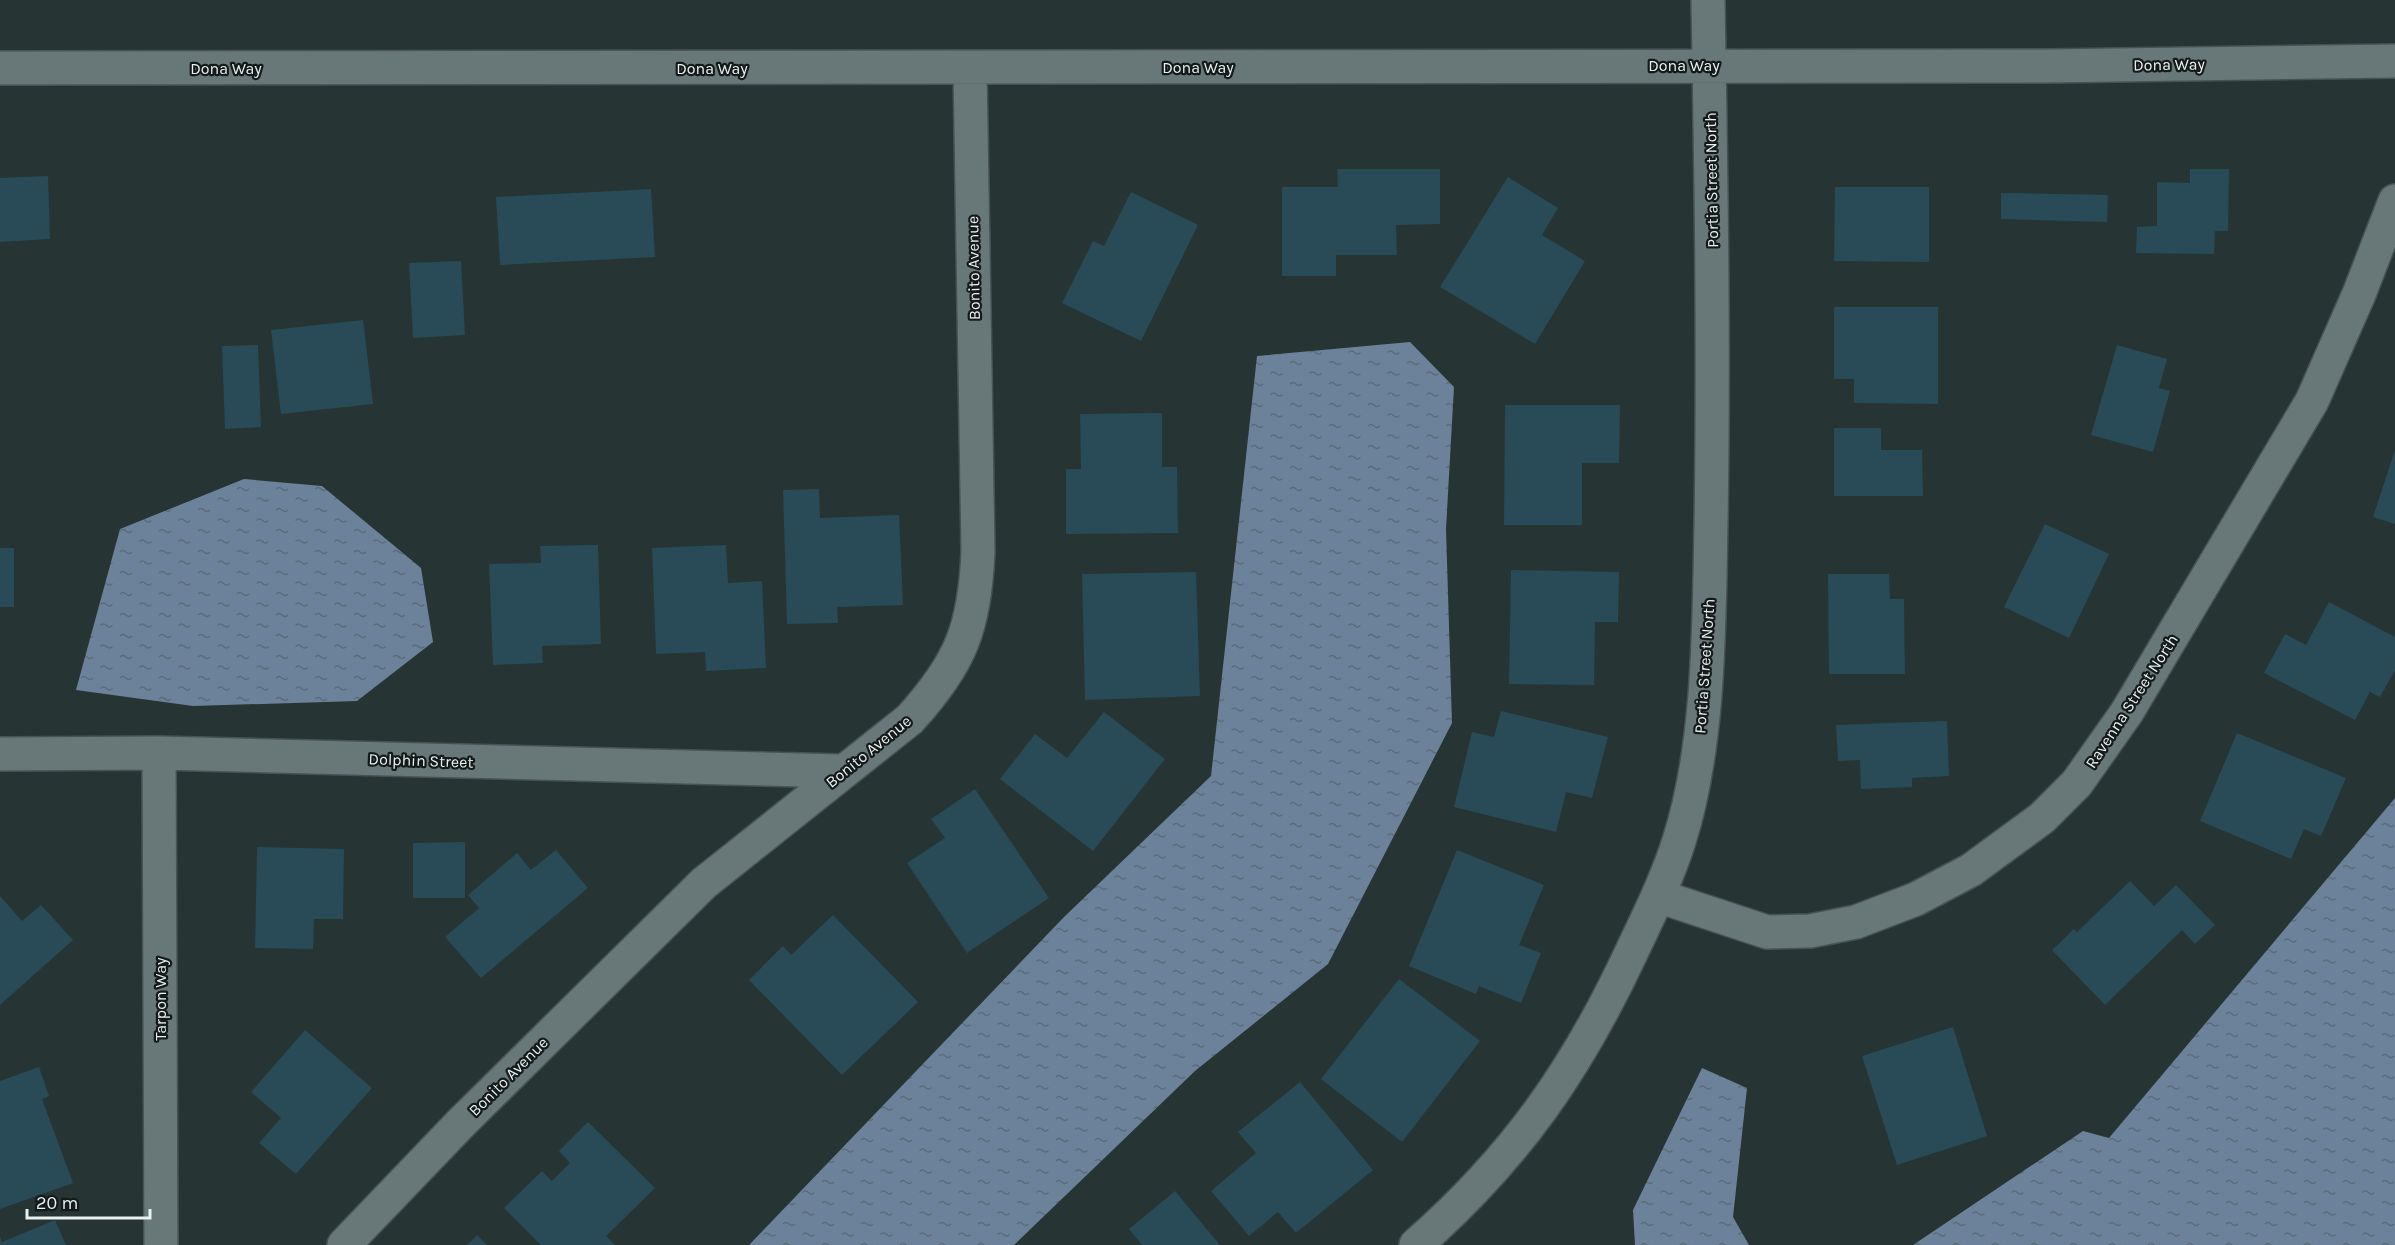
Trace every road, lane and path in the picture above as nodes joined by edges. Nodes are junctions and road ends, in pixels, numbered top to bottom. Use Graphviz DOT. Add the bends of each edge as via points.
graph roads {
  1 [pos="1708,0"];
  2 [pos="2395,61"];
  3 [pos="1709,65"];
  4 [pos="0,68"];
  5 [pos="970,69"];
  6 [pos="2395,201"];
  7 [pos="159,753"];
  8 [pos="0,754"];
  9 [pos="842,771"];
  10 [pos="1658,896"];
  11 [pos="161,1245"];
  12 [pos="344,1245"];
  13 [pos="1416,1245"];
  1 -- 3 [label="street, Portia Street North"];
  2 -- 3 [label="street, Dona Way"];
  3 -- 5 [label="street, Dona Way"];
  3 -- 10 [label="street, Portia Street North" via="1713,389 1706,647 1699,745 1691,788 1680,839"];
  4 -- 5 [label="street, Dona Way"];
  5 -- 9 [label="street, Bonito Avenue" via="976,590 969,627 956,658 933,693 910,719"];
  6 -- 10 [label="street, Ravenna Street North" via="2312,400 2127,712 2077,783 2042,818 1971,870 1916,899 1856,922 1810,931 1767,932"];
  7 -- 8 [label="street, Dolphin Street"];
  7 -- 9 [label="street, Dolphin Street"];
  7 -- 11 [label="street, Tarpon Way"];
  9 -- 12 [label="street, Bonito Avenue" via="704,883 461,1123"];
  10 -- 13 [label="street, Portia Street North" via="1577,1057 1535,1121 1489,1175"];
}
